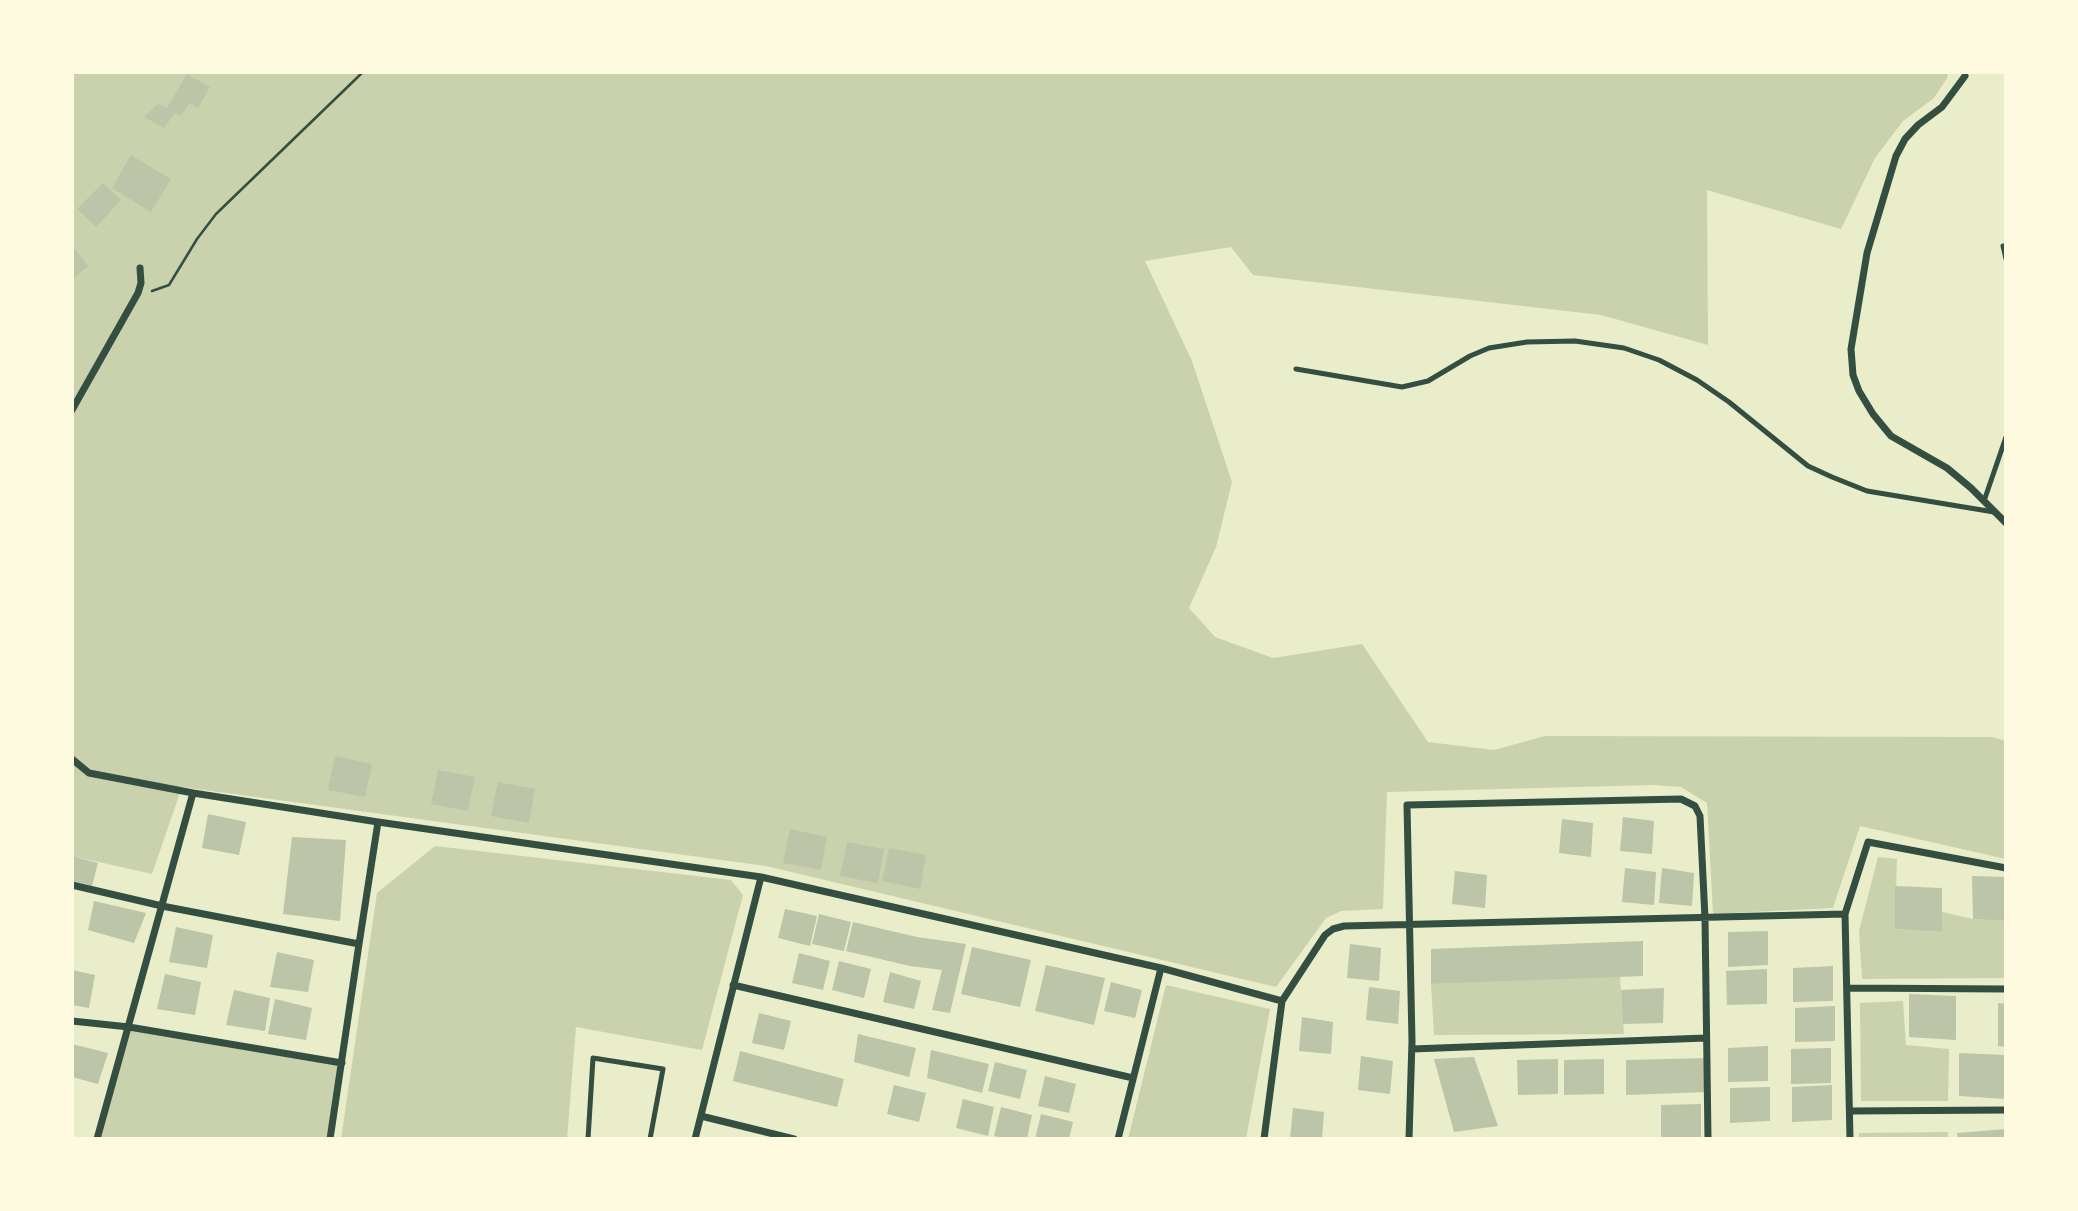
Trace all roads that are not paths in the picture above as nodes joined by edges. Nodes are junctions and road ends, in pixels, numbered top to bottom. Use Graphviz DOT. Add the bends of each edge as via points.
graph roads {
  1 [pos="1965,76"];
  2 [pos="2003,246"];
  3 [pos="2006,259"];
  4 [pos="140,268"];
  5 [pos="1296,369"];
  6 [pos="72,410"];
  7 [pos="2006,437"];
  8 [pos="1984,501"];
  9 [pos="1996,513"];
  10 [pos="2006,523"];
  11 [pos="72,759"];
  12 [pos="193,793"];
  13 [pos="378,822"];
  14 [pos="2006,868"];
  15 [pos="761,877"];
  16 [pos="72,885"];
  17 [pos="162,906"];
  18 [pos="1845,914"];
  19 [pos="1705,918"];
  20 [pos="1409,926"];
  21 [pos="359,944"];
  22 [pos="1161,968"];
  23 [pos="733,985"];
  24 [pos="1848,988"];
  25 [pos="2006,989"];
  26 [pos="1282,1001"];
  27 [pos="72,1021"];
  28 [pos="129,1027"];
  29 [pos="1706,1038"];
  30 [pos="1412,1049"];
  31 [pos="342,1063"];
  32 [pos="1133,1078"];
  33 [pos="2006,1110"];
  34 [pos="1851,1111"];
  35 [pos="701,1116"];
  36 [pos="97,1139"];
  37 [pos="330,1139"];
  38 [pos="588,1139"];
  39 [pos="650,1139"];
  40 [pos="695,1139"];
  41 [pos="794,1139"];
  42 [pos="1118,1139"];
  43 [pos="1264,1139"];
  44 [pos="1409,1139"];
  45 [pos="1708,1139"];
  46 [pos="1850,1139"];
  1 -- 8 [label="street" via="1942,107 1905,139 1896,156 1867,253 1851,349 1859,391 1891,436 1947,468"];
  2 -- 3 [label="lane"];
  4 -- 6 [label="street" via="138,293"];
  5 -- 9 [label="lane" via="1402,387 1428,381 1489,348 1575,341 1624,348 1697,380 1808,466 1832,477 1867,491"];
  7 -- 8 [label="lane"];
  8 -- 9 [label="street"];
  9 -- 10 [label="street"];
  11 -- 12 [label="street" via="89,773"];
  12 -- 13 [label="street"];
  12 -- 17 [label="street"];
  13 -- 15 [label="street"];
  13 -- 21 [label="street"];
  14 -- 18 [label="street" via="1868,842"];
  15 -- 22 [label="street"];
  15 -- 23 [label="street"];
  16 -- 17 [label="street"];
  17 -- 21 [label="street"];
  17 -- 28 [label="street"];
  18 -- 19 [label="street"];
  18 -- 24 [label="street"];
  19 -- 20 [label="street"];
  19 -- 20 [label="street" via="1700,816 1687,801 1407,805"];
  19 -- 29 [label="street"];
  20 -- 26 [label="street" via="1333,929"];
  20 -- 30 [label="street"];
  21 -- 31 [label="street"];
  22 -- 26 [label="street"];
  22 -- 32 [label="street"];
  23 -- 32 [label="street"];
  23 -- 35 [label="street"];
  24 -- 25 [label="street"];
  24 -- 34 [label="street"];
  26 -- 43 [label="street"];
  27 -- 28 [label="street"];
  28 -- 31 [label="street"];
  28 -- 36 [label="street"];
  29 -- 30 [label="street"];
  29 -- 45 [label="street"];
  30 -- 44 [label="street"];
  31 -- 37 [label="street"];
  32 -- 42 [label="street"];
  33 -- 34 [label="street"];
  34 -- 46 [label="street"];
  35 -- 40 [label="street"];
  35 -- 41 [label="street"];
  38 -- 39 [label="lane" via="593,1058 663,1069"];
}
